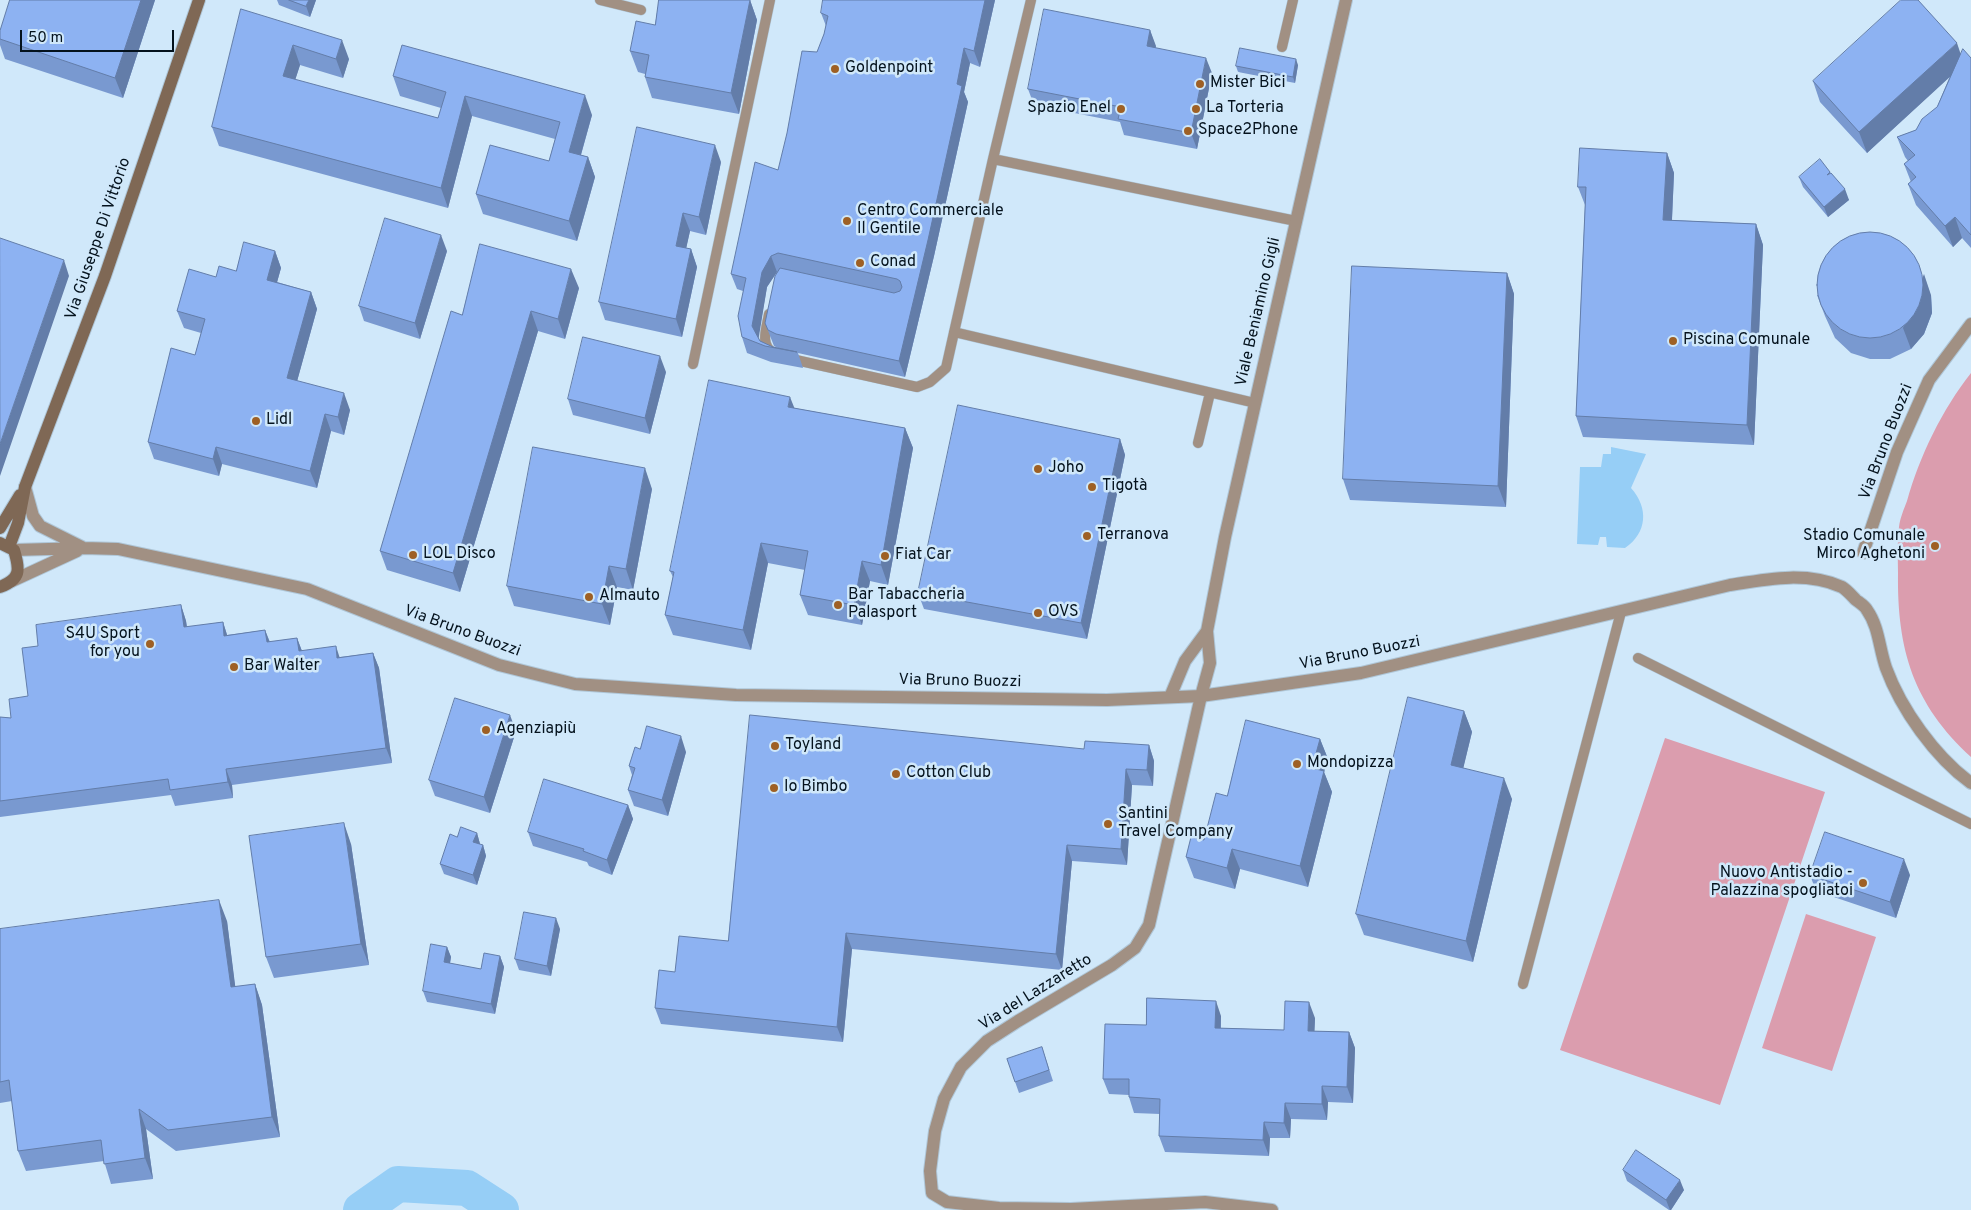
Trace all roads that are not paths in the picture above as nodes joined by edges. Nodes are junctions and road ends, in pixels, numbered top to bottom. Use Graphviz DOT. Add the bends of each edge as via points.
graph roads {
  1 [pos="199,0"];
  2 [pos="600,0"];
  3 [pos="770,0"];
  4 [pos="1031,0"];
  5 [pos="1293,0"];
  6 [pos="1346,0"];
  7 [pos="641,10"];
  8 [pos="1282,47"];
  9 [pos="993,160"];
  10 [pos="1296,221"];
  11 [pos="771,306"];
  12 [pos="1971,324"];
  13 [pos="954,332"];
  14 [pos="693,364"];
  15 [pos="1210,393"];
  16 [pos="1255,403"];
  17 [pos="1198,443"];
  18 [pos="25,487"];
  19 [pos="0,528"];
  20 [pos="8,547"];
  21 [pos="84,548"];
  22 [pos="1863,553"];
  23 [pos="7,584"];
  24 [pos="0,598"];
  25 [pos="1621,612"];
  26 [pos="1207,631"];
  27 [pos="1638,658"];
  28 [pos="1201,696"];
  29 [pos="1170,697"];
  30 [pos="1971,783"];
  31 [pos="1971,824"];
  32 [pos="1523,984"];
  33 [pos="1272,1210"];
  1 -- 18 [label="main road, Via Giuseppe Di Vittorio" via="105,276"];
  2 -- 7 [label="lane"];
  3 -- 14 [label="lane"];
  4 -- 9 [label="lane"];
  5 -- 8 [label="lane"];
  6 -- 10 [label="street, Viale Beniamino Gigli"];
  9 -- 10 [label="lane"];
  9 -- 13 [label="lane"];
  10 -- 16 [label="street, Viale Beniamino Gigli"];
  11 -- 13 [label="lane" via="764,340 769,351 917,387 934,379 946,368"];
  12 -- 22 [label="street, Via Bruno Buozzi" via="1929,380 1897,452"];
  13 -- 15 [label="lane"];
  15 -- 16 [label="lane"];
  15 -- 17 [label="lane"];
  16 -- 26 [label="street, Viale Beniamino Gigli"];
  18 -- 19 [label="main road, Via Giuseppe Di Vittorio"];
  18 -- 20 [label="main road, Via Giuseppe Di Vittorio" via="18,523"];
  18 -- 21 [label="street, Via Bruno Buozzi" via="33,516 40,526"];
  20 -- 21 [label="street, Via Bruno Buozzi"];
  20 -- 23 [label="main road, Via Giuseppe Di Vittorio" via="18,571"];
  21 -- 23 [label="street, Via Bruno Buozzi"];
  21 -- 29 [label="street, Via Bruno Buozzi" via="118,549 307,589 499,665 575,684 736,695 1107,700"];
  23 -- 24 [label="main road, Via Giuseppe Di Vittorio"];
  25 -- 28 [label="street, Via Bruno Buozzi" via="1361,673"];
  25 -- 30 [label="street, Via Bruno Buozzi" via="1769,578 1808,578 1843,588 1867,610 1880,637 1886,667 1919,730"];
  25 -- 32 [label="lane"];
  26 -- 28 [label="street, Viale Beniamino Gigli" via="1210,663"];
  26 -- 29 [label="street, Viale Beniamino Gigli" via="1185,661"];
  27 -- 31 [label="lane"];
  28 -- 29 [label="street, Via Bruno Buozzi"];
  28 -- 33 [label="street, Via del Lazzaretto" via="1149,925 1135,948 987,1041 961,1066 944,1099 935,1131 930,1171 932,1193 946,1202 999,1208 1071,1209 1205,1202"];
}
